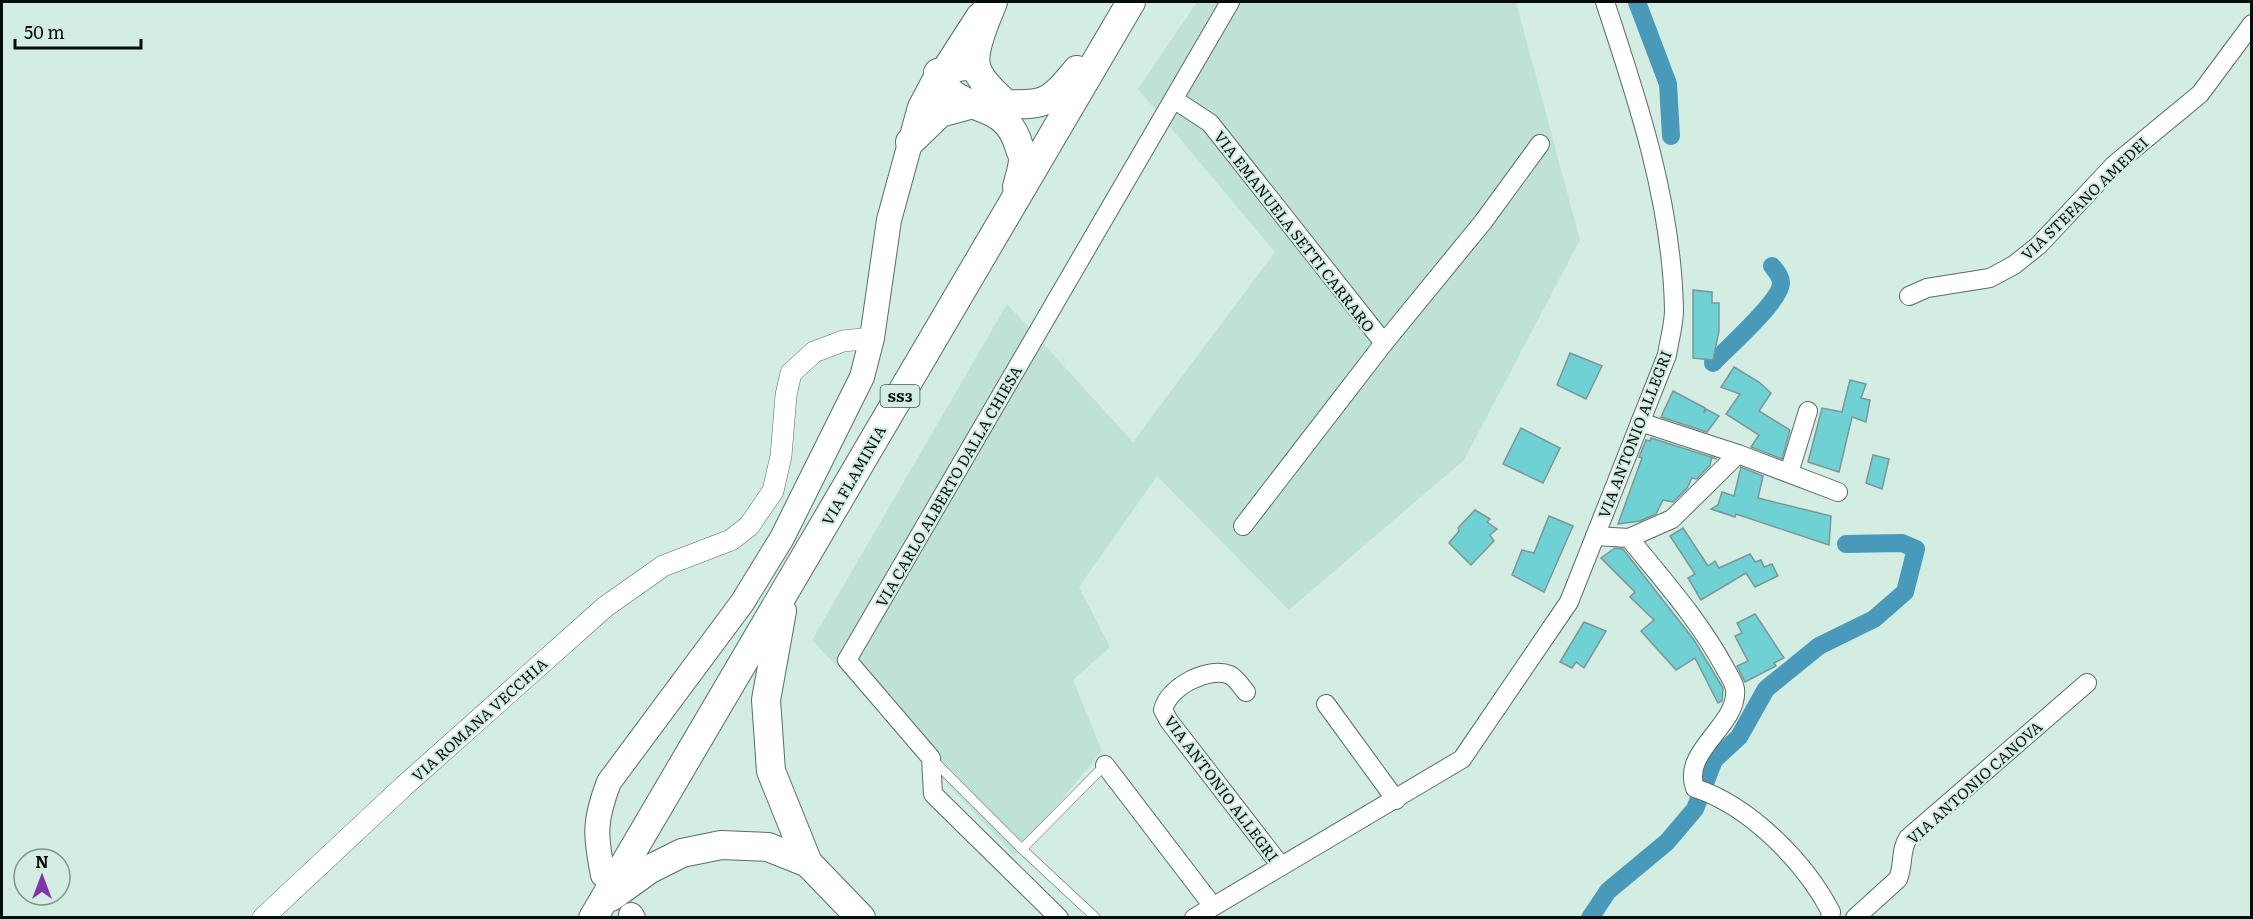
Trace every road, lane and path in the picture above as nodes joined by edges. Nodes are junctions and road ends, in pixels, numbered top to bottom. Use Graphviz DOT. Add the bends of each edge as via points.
graph roads {
  1 [pos="992,2"];
  2 [pos="1131,2"];
  3 [pos="1230,2"];
  4 [pos="1605,2"];
  5 [pos="2252,24"];
  6 [pos="1106,45"];
  7 [pos="976,67"];
  8 [pos="938,73"];
  9 [pos="1175,100"];
  10 [pos="973,104"];
  11 [pos="910,142"];
  12 [pos="1540,144"];
  13 [pos="1014,200"];
  14 [pos="1909,296"];
  15 [pos="872,338"];
  16 [pos="1384,343"];
  17 [pos="1808,411"];
  18 [pos="1640,422"];
  19 [pos="1738,454"];
  20 [pos="1789,473"];
  21 [pos="1838,492"];
  22 [pos="1243,526"];
  23 [pos="1595,536"];
  24 [pos="1629,538"];
  25 [pos="785,592"];
  26 [pos="2087,683"];
  27 [pos="1246,692"];
  28 [pos="1326,704"];
  29 [pos="931,758"];
  30 [pos="1106,765"];
  31 [pos="1396,800"];
  32 [pos="1022,849"];
  33 [pos="808,863"];
  34 [pos="1281,866"];
  35 [pos="603,875"];
  36 [pos="1212,905"];
  37 [pos="597,910"];
  38 [pos="1834,916"];
  39 [pos="264,918"];
  40 [pos="861,918"];
  41 [pos="1059,918"];
  42 [pos="1096,918"];
  43 [pos="1194,918"];
  44 [pos="1855,918"];
  1 -- 7 [label="highway" via="979,38"];
  1 -- 8 [label="street" via="976,14"];
  2 -- 6 [label="highway, VIA FLAMINIA / SS3"];
  3 -- 9 [label="street, VIA CARLO ALBERTO DALLA CHIESA"];
  4 -- 18 [label="street, VIA ANTONIO ALLEGRI" via="1654,160 1669,248 1674,312 1667,355"];
  5 -- 14 [label="street, VIA STEFANO AMEDEI" via="2200,94 2114,165 2039,245 2014,265 1990,278 1927,288"];
  6 -- 7 [label="highway" via="1055,96 1033,105 1005,104"];
  6 -- 13 [label="highway, VIA FLAMINIA / SS3"];
  7 -- 8 [label="highway" via="962,66"];
  8 -- 10 [label="highway" via="942,86 955,98"];
  8 -- 11 [label="main road" via="920,107"];
  9 -- 16 [label="street, VIA EMANUELA SETTI CARRARO" via="1210,123"];
  9 -- 29 [label="street, VIA CARLO ALBERTO DALLA CHIESA" via="846,660"];
  10 -- 11 [label="highway" via="940,113"];
  10 -- 13 [label="highway" via="1006,119 1016,136 1023,159"];
  11 -- 15 [label="main road" via="889,220"];
  12 -- 16 [label="street, VIA EMANUELA SETTI CARRARO" via="1483,222"];
  13 -- 25 [label="highway, VIA FLAMINIA / SS3"];
  15 -- 35 [label="main road" via="862,376 782,538 724,629 609,782 597,812 596,841"];
  15 -- 39 [label="street, VIA ROMANA VECCHIA" via="814,352 791,374 773,490 749,526 731,540 663,566 605,607 404,786"];
  16 -- 22 [label="street, VIA EMANUELA SETTI CARRARO"];
  17 -- 20 [label="street"];
  18 -- 19 [label="street"];
  18 -- 23 [label="street, VIA ANTONIO ALLEGRI"];
  19 -- 20 [label="street"];
  19 -- 24 [label="street" via="1672,519"];
  20 -- 21 [label="street"];
  23 -- 24 [label="street"];
  23 -- 31 [label="street, VIA ANTONIO ALLEGRI" via="1569,602 1462,759"];
  24 -- 38 [label="street" via="1708,636 1735,687 1734,702 1695,765 1695,788 1714,794 1751,816 1778,842"];
  25 -- 33 [label="highway" via="766,700 771,771"];
  25 -- 37 [label="highway, VIA FLAMINIA / SS3"];
  26 -- 44 [label="street, VIA ANTONIO CANOVA" via="1908,838 1898,879"];
  27 -- 34 [label="street, VIA ANTONIO ALLEGRI" via="1233,676 1218,672 1200,675 1170,695 1163,710"];
  28 -- 31 [label="street"];
  29 -- 32 [label="lane, VIA CARLO ALBERTO DALLA CHIESA"];
  29 -- 41 [label="street" via="933,794"];
  30 -- 32 [label="lane"];
  30 -- 36 [label="street"];
  31 -- 34 [label="street, VIA ANTONIO ALLEGRI"];
  32 -- 42 [label="lane, VIA CARLO ALBERTO DALLA CHIESA"];
  33 -- 37 [label="highway" via="768,847 721,845 682,853 650,869"];
  33 -- 40 [label="highway"];
  34 -- 36 [label="street, VIA ANTONIO ALLEGRI"];
  36 -- 43 [label="street, VIA ANTONIO ALLEGRI"];
}
